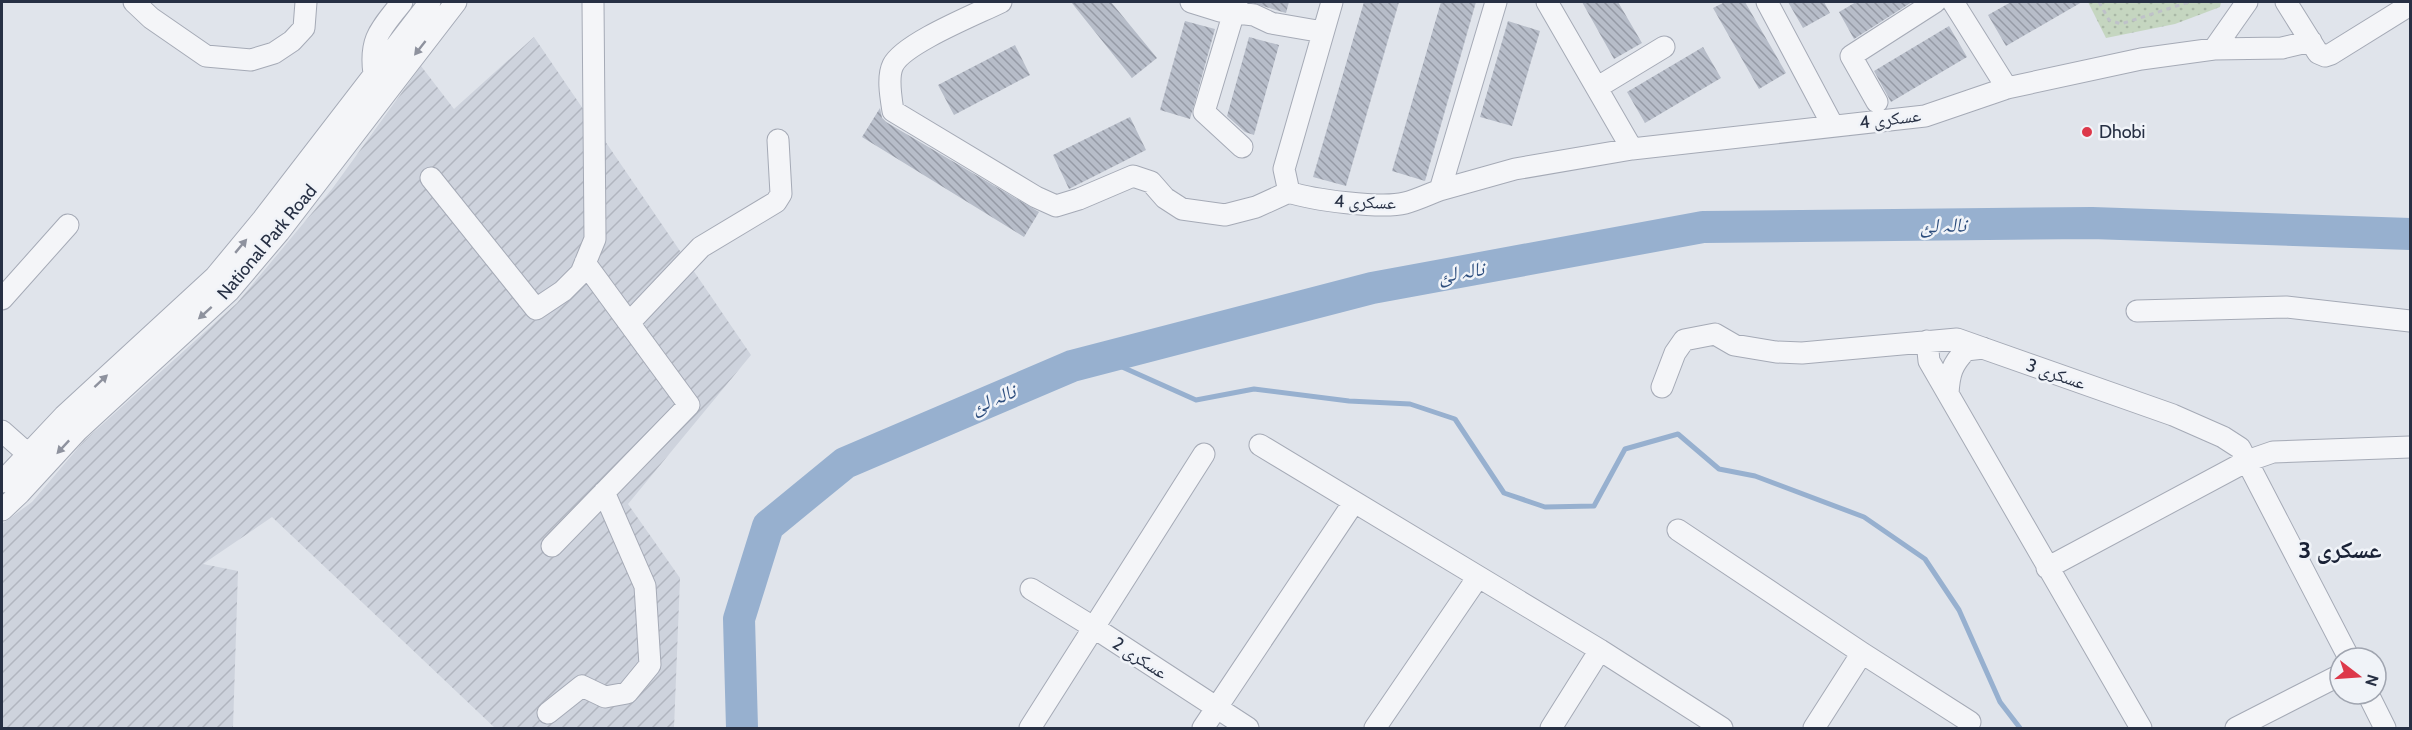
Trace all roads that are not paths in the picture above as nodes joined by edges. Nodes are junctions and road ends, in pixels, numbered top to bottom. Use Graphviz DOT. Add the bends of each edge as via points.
graph roads {
  1 [pos="134,2"];
  2 [pos="306,2"];
  3 [pos="430,2"];
  4 [pos="456,2"];
  5 [pos="593,2"];
  6 [pos="1001,2"];
  7 [pos="1191,2"];
  8 [pos="1332,2"];
  9 [pos="1496,2"];
  10 [pos="1547,2"];
  11 [pos="1767,2"];
  12 [pos="2247,2"];
  13 [pos="2286,2"];
  14 [pos="1952,3"];
  15 [pos="395,4"];
  16 [pos="2410,5"];
  17 [pos="1236,6"];
  18 [pos="1323,32"];
  19 [pos="2311,41"];
  20 [pos="1664,47"];
  21 [pos="2214,49"];
  22 [pos="374,74"];
  23 [pos="1598,87"];
  24 [pos="2007,88"];
  25 [pos="1877,102"];
  26 [pos="1833,126"];
  27 [pos="778,140"];
  28 [pos="1242,147"];
  29 [pos="1632,148"];
  30 [pos="431,178"];
  31 [pos="1440,190"];
  32 [pos="1289,192"];
  33 [pos="68,225"];
  34 [pos="585,264"];
  35 [pos="2,299"];
  36 [pos="2137,311"];
  37 [pos="2410,321"];
  38 [pos="629,323"];
  39 [pos="1927,341"];
  40 [pos="1983,348"];
  41 [pos="1662,387"];
  42 [pos="1948,394"];
  43 [pos="2,431"];
  44 [pos="1260,445"];
  45 [pos="2410,447"];
  46 [pos="1204,454"];
  47 [pos="36,461"];
  48 [pos="2247,461"];
  49 [pos="2,482"];
  50 [pos="604,492"];
  51 [pos="1354,502"];
  52 [pos="2,510"];
  53 [pos="1678,530"];
  54 [pos="552,546"];
  55 [pos="2047,568"];
  56 [pos="1478,577"];
  57 [pos="1031,589"];
  58 [pos="1093,627"];
  59 [pos="2343,646"];
  60 [pos="1600,650"];
  61 [pos="1862,653"];
  62 [pos="2328,681"];
  63 [pos="2374,706"];
  64 [pos="1216,708"];
  65 [pos="548,713"];
  66 [pos="1970,722"];
  67 [pos="1030,729"];
  68 [pos="1203,729"];
  69 [pos="1248,729"];
  70 [pos="1376,729"];
  71 [pos="1551,729"];
  72 [pos="1722,729"];
  73 [pos="1814,729"];
  74 [pos="2141,729"];
  75 [pos="2236,729"];
  76 [pos="2385,729"];
  1 -- 2 [label="street" via="206,56 251,60 274,53 292,41 304,28"];
  3 -- 22 [label="street, National Park Road"];
  4 -- 47 [label="street, National Park Road, one-way" via="229,291 78,430"];
  5 -- 34 [label="street" via="595,239"];
  6 -- 32 [label="street" via="908,48 893,65 893,111 1056,206 1133,176 1151,182 1182,209 1225,215"];
  7 -- 17 [label="street" via="1220,11"];
  8 -- 18 [label="street"];
  9 -- 31 [label="street"];
  10 -- 23 [label="street"];
  11 -- 26 [label="street"];
  12 -- 21 [label="street"];
  13 -- 19 [label="street"];
  14 -- 24 [label="street"];
  14 -- 25 [label="street" via="1851,56"];
  15 -- 22 [label="street" via="373,44"];
  16 -- 19 [label="street" via="2331,54 2318,54"];
  17 -- 18 [label="street" via="1271,23"];
  17 -- 28 [label="street" via="1204,112"];
  18 -- 32 [label="street" via="1284,169"];
  19 -- 21 [label="street, عسکری 4" via="2282,48"];
  20 -- 23 [label="street"];
  21 -- 24 [label="street, عسکری 4" via="2140,59"];
  47 -- 22 [label="street, National Park Road, one-way" via="64,416 215,277"];
  23 -- 29 [label="street"];
  24 -- 26 [label="street, عسکری 4" via="1925,116"];
  26 -- 29 [label="street, عسکری 4"];
  27 -- 38 [label="street" via="781,194 776,202 701,247"];
  29 -- 31 [label="street, عسکری 4" via="1515,169"];
  30 -- 34 [label="street" via="536,309 563,291 582,273"];
  31 -- 32 [label="street, عسکری 4" via="1403,204 1306,198"];
  33 -- 35 [label="street"];
  34 -- 38 [label="street"];
  36 -- 37 [label="street" via="2286,307"];
  38 -- 50 [label="street" via="689,405"];
  39 -- 40 [label="street, عسکری 3" via="1958,339"];
  39 -- 41 [label="street, عسکری 3" via="1802,353 1734,345 1715,334 1684,340"];
  39 -- 42 [label="street" via="1929,361"];
  40 -- 42 [label="street" via="1966,350 1954,363"];
  40 -- 48 [label="street, عسکری 3" via="2183,419 2240,448"];
  42 -- 55 [label="street"];
  43 -- 47 [label="street"];
  44 -- 51 [label="street"];
  45 -- 48 [label="street" via="2273,452"];
  46 -- 58 [label="street"];
  47 -- 49 [label="street, National Park Road"];
  47 -- 52 [label="street, National Park Road"];
  48 -- 55 [label="street"];
  48 -- 59 [label="street, عسکری 3"];
  50 -- 54 [label="street"];
  50 -- 65 [label="street" via="645,586 650,665 627,693 605,697 582,686"];
  51 -- 56 [label="street"];
  51 -- 64 [label="street"];
  53 -- 61 [label="street"];
  55 -- 74 [label="street"];
  56 -- 60 [label="street"];
  56 -- 70 [label="street"];
  57 -- 58 [label="street, عسکری 2"];
  58 -- 64 [label="street, عسکری 2"];
  58 -- 67 [label="street"];
  60 -- 71 [label="street"];
  60 -- 72 [label="street"];
  61 -- 66 [label="street"];
  61 -- 73 [label="street"];
  62 -- 75 [label="street"];
  63 -- 76 [label="street"];
  64 -- 68 [label="street"];
  64 -- 69 [label="street, عسکری 2"];
}
